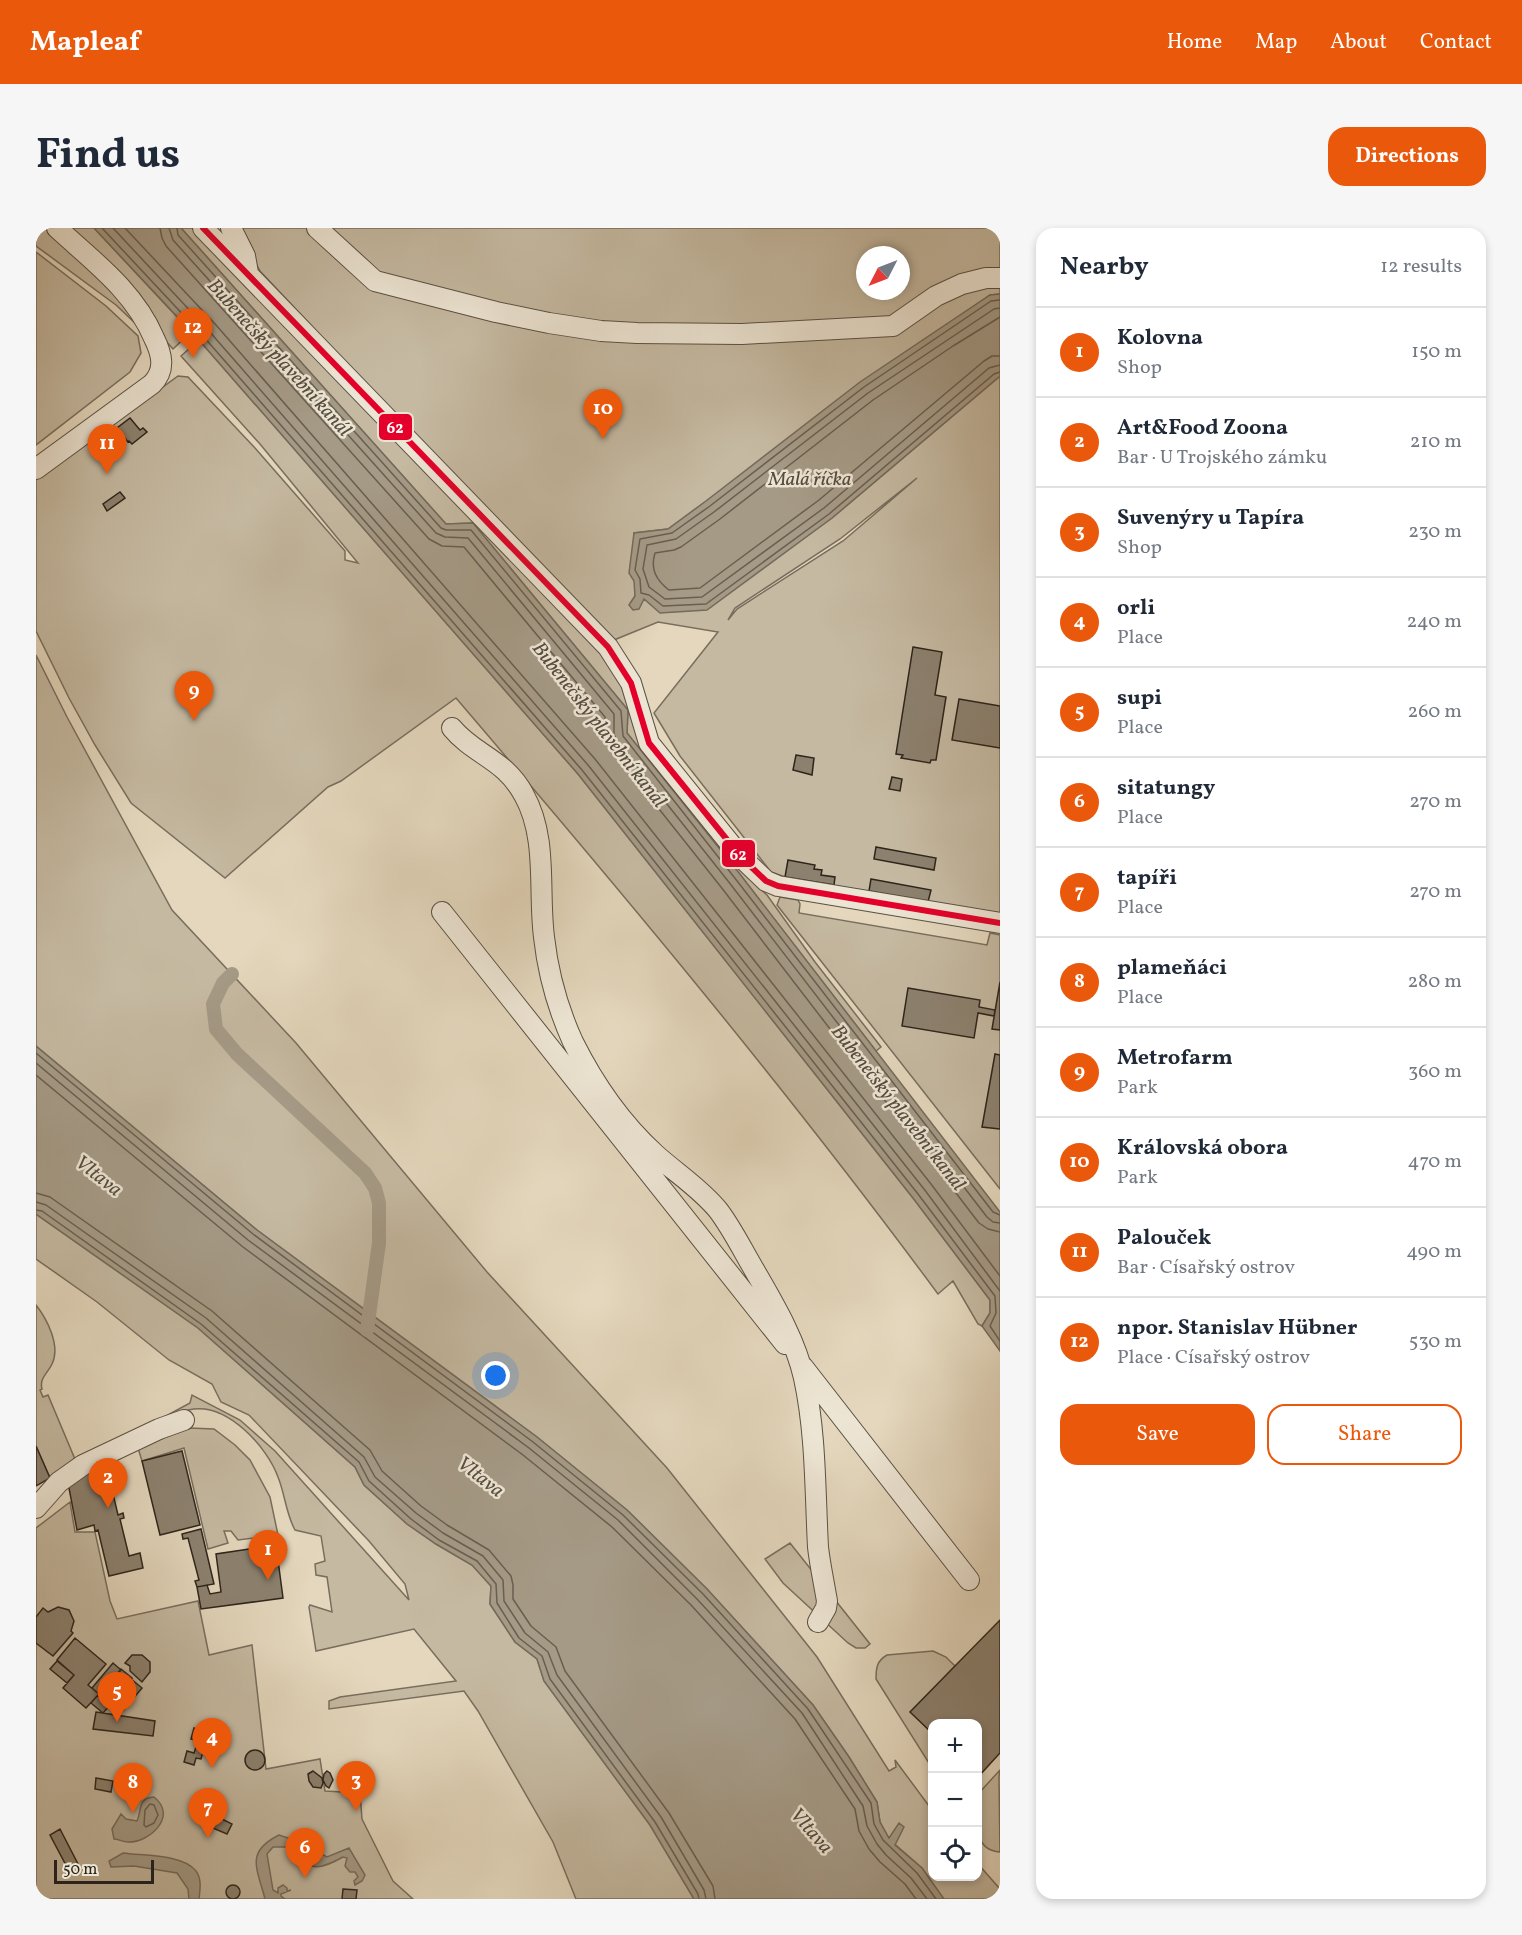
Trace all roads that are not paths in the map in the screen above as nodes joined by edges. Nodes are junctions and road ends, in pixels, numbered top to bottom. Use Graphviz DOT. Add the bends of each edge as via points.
graph roads {
  1 [pos="57,228"];
  2 [pos="203,228"];
  3 [pos="231,228"];
  4 [pos="317,228"];
  5 [pos="248,276"];
  6 [pos="1000,278"];
  7 [pos="36,469"];
  8 [pos="452,728"];
  9 [pos="442,912"];
  10 [pos="1000,923"];
  11 [pos="797,1360"];
  12 [pos="184,1420"];
  13 [pos="36,1508"];
  14 [pos="969,1580"];
  15 [pos="818,1622"];
  1 -- 7 [label="street" via="137,305 159,349 162,366 152,384"];
  2 -- 5 [label="street"];
  3 -- 5 [label="street" via="245,256"];
  4 -- 6 [label="street" via="375,281 496,312 601,331 742,334 893,326 936,296 962,284"];
  5 -- 10 [label="street" via="608,647 634,690 649,743 741,857 766,881"];
  8 -- 11 [label="street" via="503,768 529,806 538,837 548,965 563,1016 583,1060 612,1107 631,1129 719,1212 778,1310"];
  9 -- 11 [label="street"];
  11 -- 14 [label="street"];
  11 -- 15 [label="street" via="811,1429 819,1549 827,1601"];
  12 -- 13 [label="street" via="83,1465 58,1482"];
}
